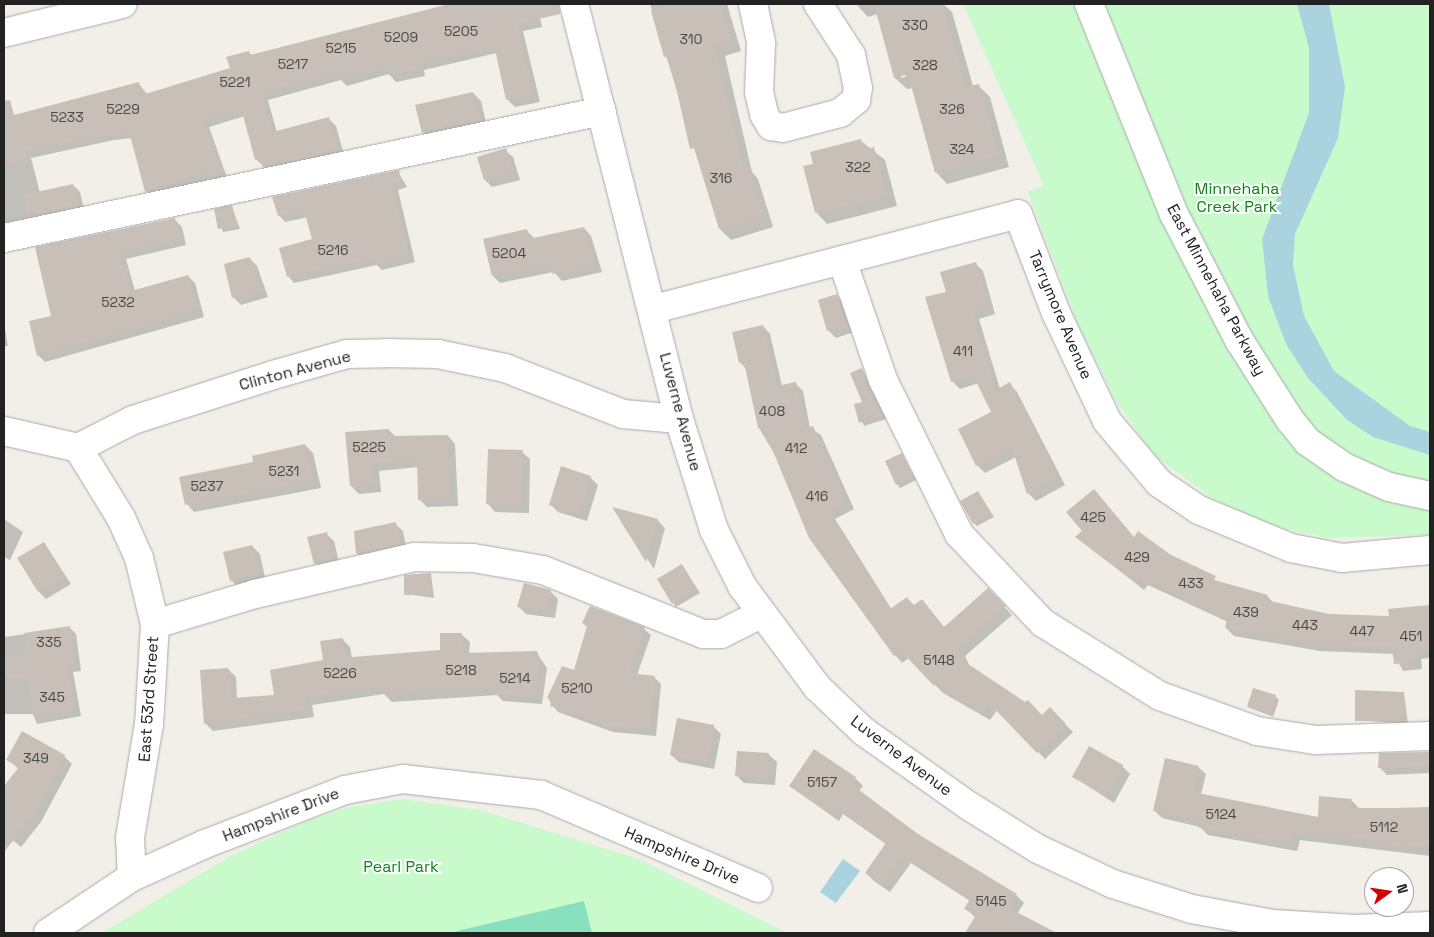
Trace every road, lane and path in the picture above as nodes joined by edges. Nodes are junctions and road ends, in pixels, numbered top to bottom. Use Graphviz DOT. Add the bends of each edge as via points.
graph roads {
  1 [pos="122,4"];
  2 [pos="574,4"];
  3 [pos="753,4"];
  4 [pos="818,4"];
  5 [pos="1089,4"];
  6 [pos="4,33"];
  7 [pos="602,111"];
  8 [pos="4,238"];
  9 [pos="842,260"];
  10 [pos="654,308"];
  11 [pos="679,419"];
  12 [pos="4,431"];
  13 [pos="78,448"];
  14 [pos="1430,496"];
  15 [pos="1430,550"];
  16 [pos="761,614"];
  17 [pos="155,624"];
  18 [pos="1430,736"];
  19 [pos="132,877"];
  20 [pos="758,888"];
  21 [pos="1430,926"];
  22 [pos="48,933"];
  1 -- 6 [label="street"];
  2 -- 7 [label="street, Luverne Avenue"];
  3 -- 4 [label="street" via="761,43 759,92 764,114 771,126 783,128 840,113 856,100 851,55"];
  5 -- 14 [label="street, East Minnehaha Parkway" via="1174,214 1239,340 1290,420 1308,442 1344,467 1389,487"];
  7 -- 8 [label="street"];
  7 -- 10 [label="street, Luverne Avenue"];
  9 -- 10 [label="street, Tarrymore Avenue"];
  9 -- 15 [label="street, Tarrymore Avenue" via="1018,214 1056,314 1107,421 1159,483 1199,510 1291,548 1342,558"];
  9 -- 18 [label="street" via="883,380 959,534 1043,623 1160,696 1257,731 1316,740"];
  10 -- 11 [label="street, Luverne Avenue"];
  11 -- 13 [label="street, Clinton Avenue" via="623,414 505,368 438,354 347,354 133,420"];
  11 -- 16 [label="street, Luverne Avenue" via="714,530"];
  12 -- 13 [label="street"];
  13 -- 17 [label="street, East 53rd Street" via="121,518 139,558"];
  16 -- 17 [label="street" via="721,634 703,634 543,570 473,558 414,557 255,594"];
  16 -- 21 [label="street, Luverne Avenue" via="817,687 863,731 1038,849 1113,884 1192,909 1273,924 1355,929"];
  17 -- 19 [label="street, East 53rd Street" via="150,724 130,838"];
  19 -- 20 [label="street, Hampshire Drive" via="289,809 345,790 403,780 462,782 542,795"];
  19 -- 22 [label="street, Hampshire Drive"];
}
